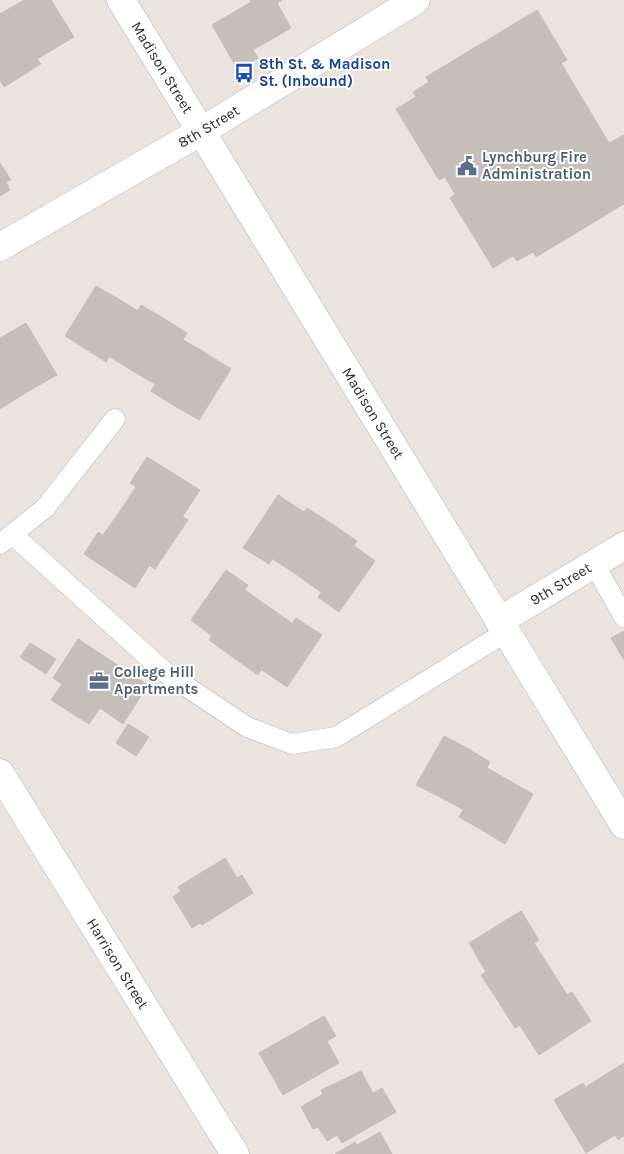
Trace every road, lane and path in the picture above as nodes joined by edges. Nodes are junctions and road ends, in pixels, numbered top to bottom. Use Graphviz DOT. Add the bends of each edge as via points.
graph roads {
  1 [pos="121,0"];
  2 [pos="416,0"];
  3 [pos="200,132"];
  4 [pos="0,247"];
  5 [pos="115,419"];
  6 [pos="6,540"];
  7 [pos="624,546"];
  8 [pos="594,564"];
  9 [pos="624,617"];
  10 [pos="502,626"];
  11 [pos="0,773"];
  12 [pos="624,825"];
  13 [pos="235,1154"];
  1 -- 3 [label="street, Madison Street"];
  2 -- 3 [label="street, 8th Street"];
  3 -- 4 [label="street, 8th Street"];
  3 -- 10 [label="street, Madison Street"];
  5 -- 6 [label="lane" via="45,508"];
  6 -- 10 [label="lane" via="166,673 247,728 292,744 336,736"];
  7 -- 8 [label="street, 9th Street"];
  8 -- 9 [label="lane"];
  8 -- 10 [label="street, 9th Street"];
  10 -- 12 [label="street, Madison Street"];
  11 -- 13 [label="street, Harrison Street"];
}
